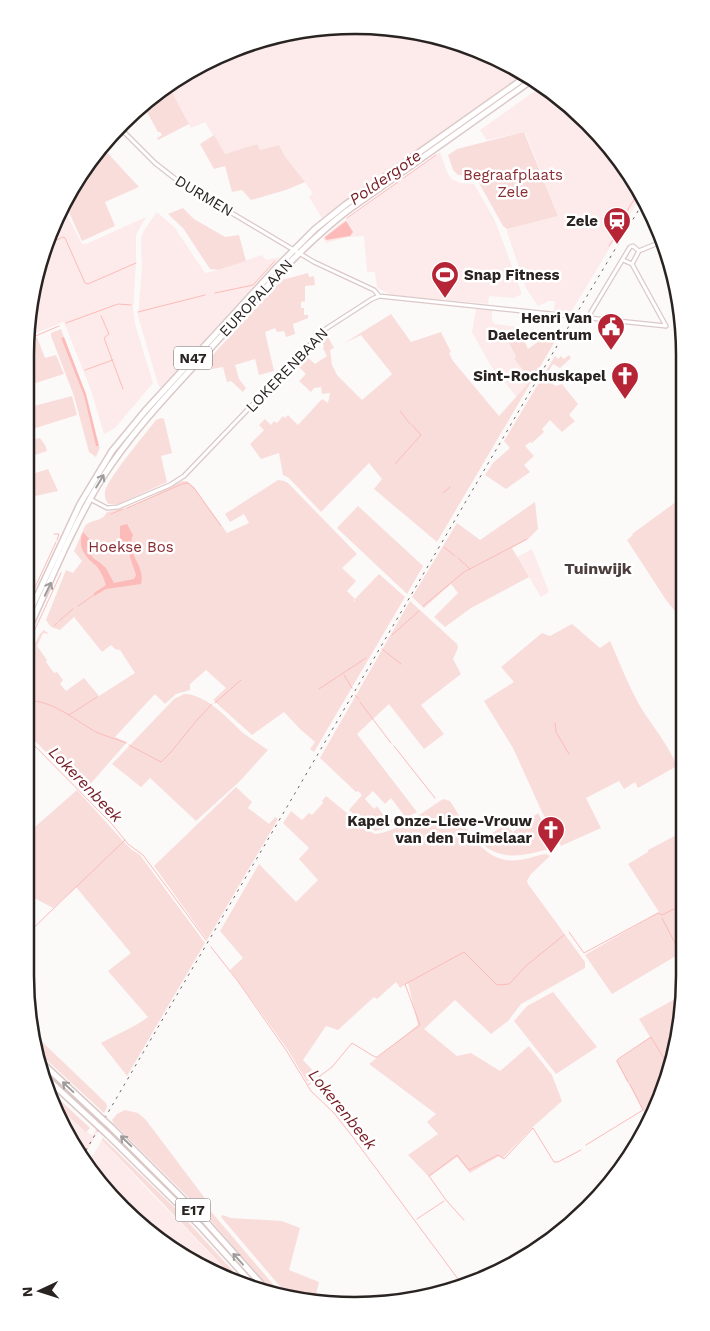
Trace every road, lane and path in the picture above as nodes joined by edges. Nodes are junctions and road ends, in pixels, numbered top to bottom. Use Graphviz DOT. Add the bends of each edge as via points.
graph roads {
  1 [pos="521,80"];
  2 [pos="527,84"];
  3 [pos="124,132"];
  4 [pos="656,244"];
  5 [pos="296,251"];
  6 [pos="639,251"];
  7 [pos="624,260"];
  8 [pos="632,264"];
  9 [pos="379,296"];
  10 [pos="590,317"];
  11 [pos="87,497"];
  12 [pos="34,604"];
  13 [pos="34,617"];
  14 [pos="48,1068"];
  15 [pos="53,1084"];
  16 [pos="247,1278"];
  17 [pos="260,1282"];
  1 -- 5 [label="highway, EUROPALAAN / N47" via="345,205 315,228"];
  2 -- 5 [label="highway, EUROPALAAN / N47"];
  3 -- 5 [label="street, DURMEN" via="168,175"];
  4 -- 6 [label="street"];
  5 -- 9 [label="street, DURMEN" via="374,290"];
  5 -- 11 [label="highway, EUROPALAAN / N47" via="138,428"];
  6 -- 7 [label="street" via="632,246"];
  6 -- 8 [label="street"];
  7 -- 8 [label="street"];
  7 -- 10 [label="street"];
  8 -- 10 [label="street" via="666,326"];
  9 -- 10 [label="street"];
  9 -- 11 [label="street, LOKERENBAAN" via="324,330 177,481 118,507 107,508"];
  11 -- 12 [label="highway, EUROPALAAN / N47"];
  13 -- 11 [label="highway, EUROPALAAN / N47, one-way"];
  17 -- 14 [label="highway, E17, one-way, bridge" via="206,1222"];
  15 -- 16 [label="highway, E17, bridge" via="200,1226"];
}
